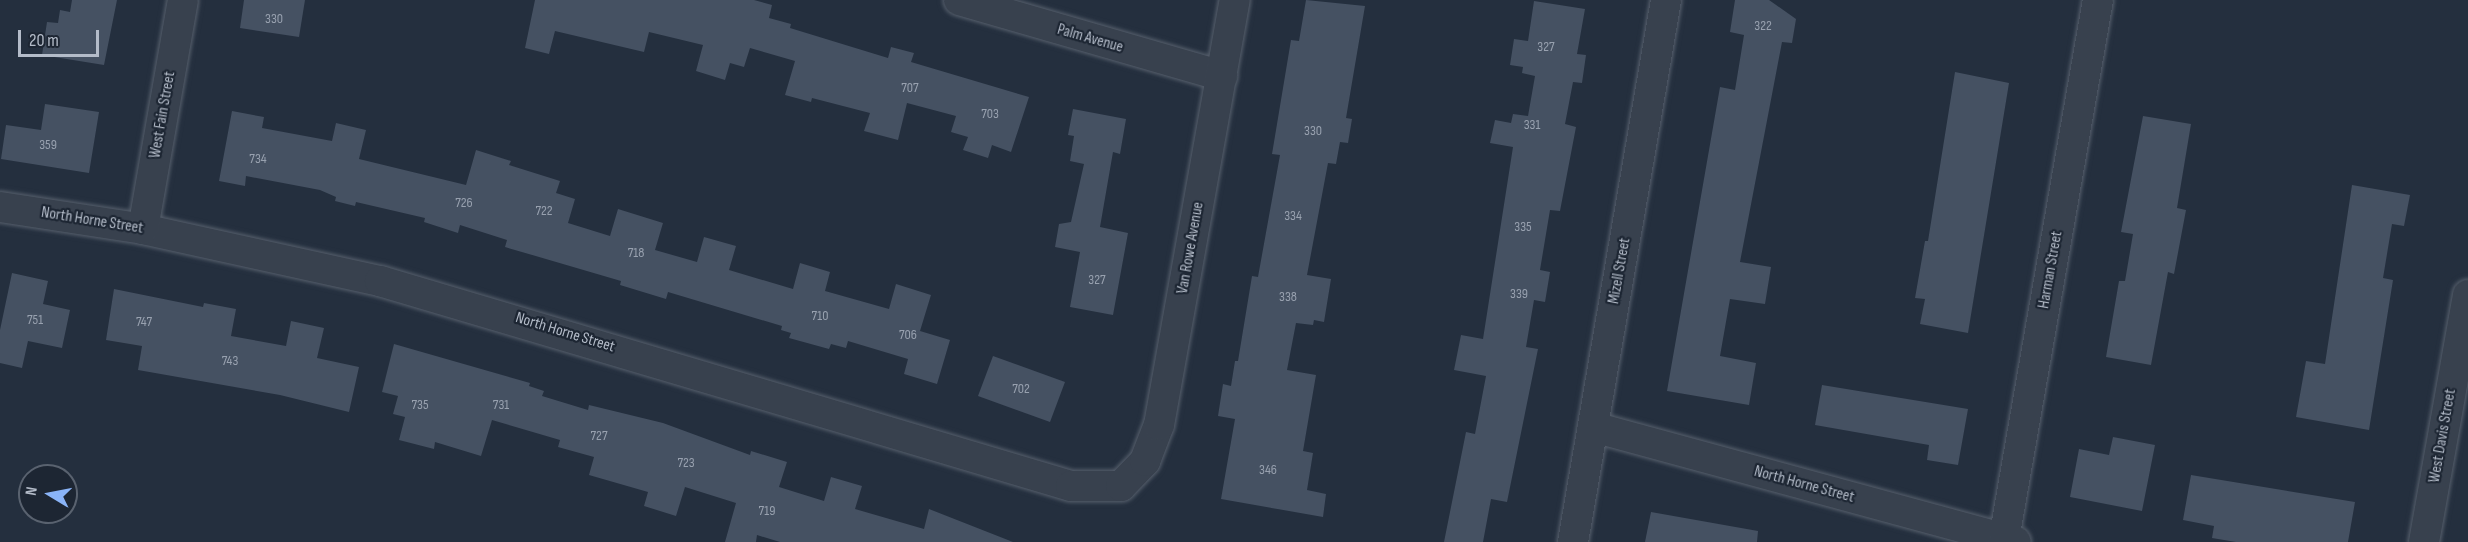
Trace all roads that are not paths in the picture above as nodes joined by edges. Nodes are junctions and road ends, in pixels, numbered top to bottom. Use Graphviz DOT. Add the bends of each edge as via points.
graph roads {
  1 [pos="183,0"];
  2 [pos="959,0"];
  3 [pos="1234,0"];
  4 [pos="1666,0"];
  5 [pos="2098,0"];
  6 [pos="1222,76"];
  7 [pos="0,207"];
  8 [pos="143,229"];
  9 [pos="2468,296"];
  10 [pos="1593,427"];
  11 [pos="1121,486"];
  12 [pos="2010,540"];
  13 [pos="1574,542"];
  14 [pos="2424,542"];
  1 -- 8 [label="street, West Fain Street"];
  2 -- 6 [label="street, Palm Avenue"];
  3 -- 6 [label="street, Van Rowe Avenue"];
  4 -- 10 [label="street, Mizell Street"];
  5 -- 12 [label="street, Harman Street"];
  6 -- 11 [label="street, Van Rowe Avenue" via="1159,425 1145,461"];
  7 -- 8 [label="street, North Horne Street"];
  8 -- 11 [label="street, North Horne Street" via="380,281 471,306 1071,486"];
  9 -- 14 [label="street, West Davis Street"];
  10 -- 12 [label="street, North Horne Street"];
  10 -- 13 [label="street, Mizell Street"];
}
